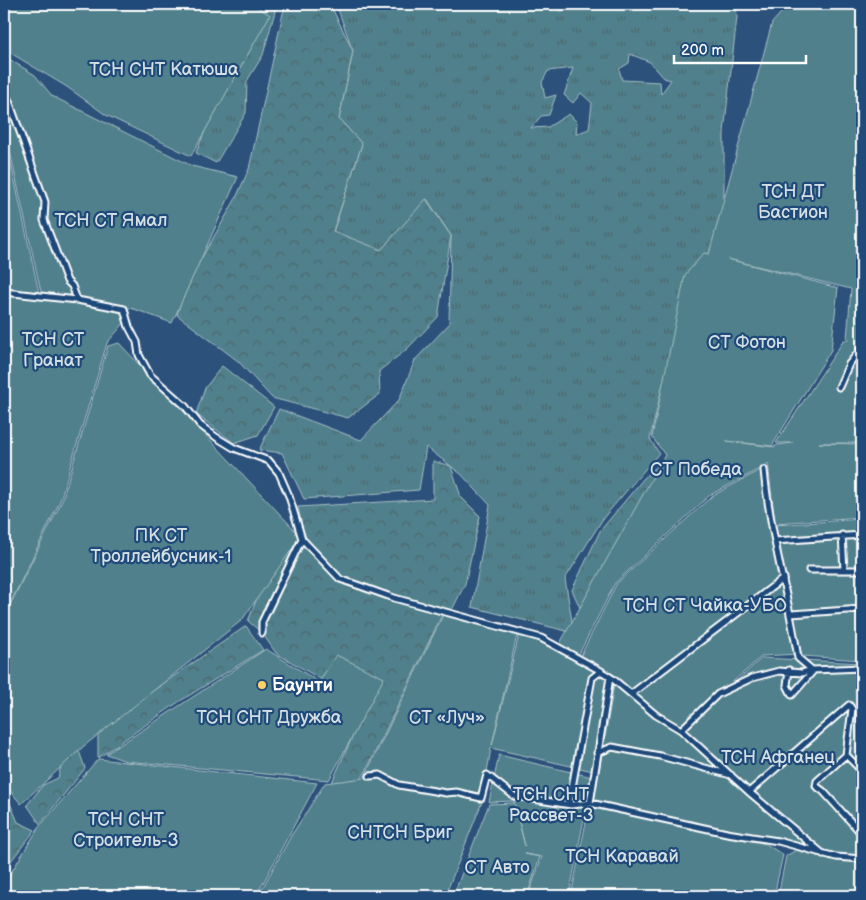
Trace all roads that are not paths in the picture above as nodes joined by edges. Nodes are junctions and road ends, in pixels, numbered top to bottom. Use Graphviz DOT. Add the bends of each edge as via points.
graph roads {
  1 [pos="4,92"];
  2 [pos="4,292"];
  3 [pos="78,300"];
  4 [pos="862,348"];
  5 [pos="839,387"];
  6 [pos="764,470"];
  7 [pos="842,535"];
  8 [pos="862,535"];
  9 [pos="302,539"];
  10 [pos="775,541"];
  11 [pos="809,570"];
  12 [pos="844,570"];
  13 [pos="862,570"];
  14 [pos="784,578"];
  15 [pos="862,609"];
  16 [pos="791,614"];
  17 [pos="262,634"];
  18 [pos="862,668"];
  19 [pos="789,670"];
  20 [pos="814,670"];
  21 [pos="601,671"];
  22 [pos="610,677"];
  23 [pos="631,694"];
  24 [pos="681,730"];
  25 [pos="598,754"];
  26 [pos="846,755"];
  27 [pos="862,771"];
  28 [pos="370,776"];
  29 [pos="734,776"];
  30 [pos="749,792"];
  31 [pos="590,803"];
  32 [pos="569,804"];
  33 [pos="862,834"];
  34 [pos="824,854"];
  35 [pos="862,859"];
  1 -- 3 [label="street" via="45,202 44,220 67,281"];
  2 -- 3 [label="street"];
  3 -- 9 [label="street" via="124,309 139,355 150,375 216,438 269,461 283,481"];
  4 -- 5 [label="street" via="849,364"];
  6 -- 10 [label="street"];
  7 -- 8 [label="street"];
  7 -- 10 [label="street"];
  7 -- 12 [label="street"];
  9 -- 17 [label="street" via="262,622"];
  9 -- 21 [label="street" via="340,579 394,598 541,638"];
  10 -- 14 [label="street"];
  11 -- 12 [label="street"];
  12 -- 13 [label="street"];
  14 -- 16 [label="street"];
  14 -- 23 [label="street"];
  15 -- 16 [label="street"];
  16 -- 20 [label="street" via="798,658"];
  18 -- 20 [label="street"];
  19 -- 20 [label="street" via="802,673"];
  19 -- 20 [label="street" via="787,685 792,695"];
  19 -- 24 [label="street" via="752,678 718,694"];
  21 -- 22 [label="street"];
  21 -- 32 [label="street" via="592,678"];
  22 -- 23 [label="street"];
  22 -- 25 [label="street"];
  23 -- 24 [label="street"];
  24 -- 29 [label="street"];
  25 -- 29 [label="street" via="612,747"];
  25 -- 31 [label="street"];
  26 -- 27 [label="street"];
  26 -- 30 [label="street" via="852,709 849,705"];
  26 -- 33 [label="street" via="817,781 816,786"];
  28 -- 32 [label="street" via="380,775 398,785 481,798 487,775 514,796"];
  29 -- 30 [label="street"];
  30 -- 34 [label="street"];
  31 -- 32 [label="street"];
  31 -- 34 [label="street" via="638,815 778,840"];
  34 -- 35 [label="street"];
}
